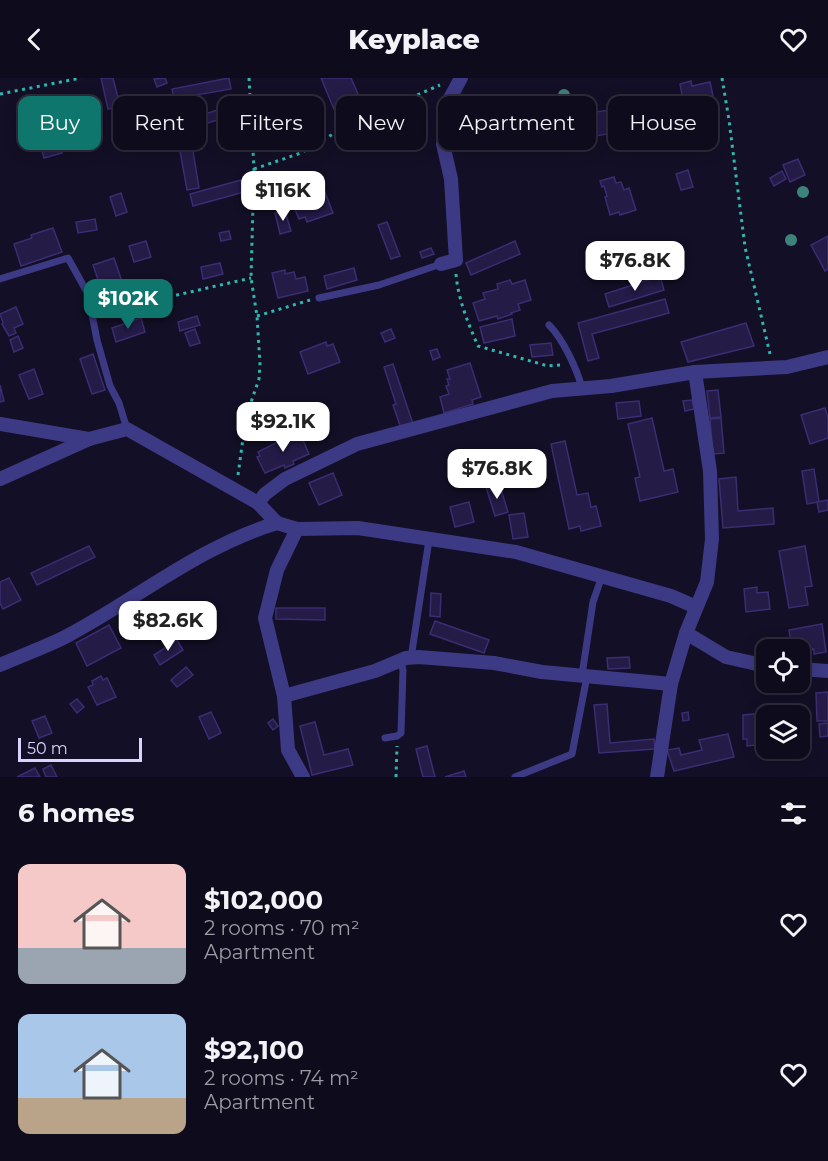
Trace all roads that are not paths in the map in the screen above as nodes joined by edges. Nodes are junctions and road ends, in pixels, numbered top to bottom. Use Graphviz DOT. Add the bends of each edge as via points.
graph roads {
  1 [pos="461,78"];
  2 [pos="441,264"];
  3 [pos="0,279"];
  4 [pos="318,298"];
  5 [pos="549,325"];
  6 [pos="828,357"];
  7 [pos="695,372"];
  8 [pos="582,388"];
  9 [pos="0,424"];
  10 [pos="127,429"];
  11 [pos="89,439"];
  12 [pos="0,479"];
  13 [pos="258,503"];
  14 [pos="277,523"];
  15 [pos="297,529"];
  16 [pos="429,540"];
  17 [pos="602,576"];
  18 [pos="696,607"];
  19 [pos="686,633"];
  20 [pos="406,659"];
  21 [pos="756,664"];
  22 [pos="0,665"];
  23 [pos="810,670"];
  24 [pos="828,671"];
  25 [pos="584,675"];
  26 [pos="671,684"];
  27 [pos="284,696"];
  28 [pos="385,738"];
  29 [pos="303,777"];
  30 [pos="515,777"];
  31 [pos="657,777"];
  1 -- 2 [label="street" via="448,102 443,144 451,179 456,260"];
  2 -- 4 [label="lane" via="379,285"];
  3 -- 10 [label="lane" via="68,258 88,294 110,386"];
  5 -- 8 [label="lane" via="579,374"];
  6 -- 7 [label="street" via="788,367"];
  7 -- 8 [label="street"];
  7 -- 18 [label="street" via="711,471 712,539 707,582"];
  8 -- 13 [label="street" via="552,391 357,444 285,479"];
  9 -- 11 [label="street"];
  10 -- 11 [label="street"];
  10 -- 13 [label="street"];
  11 -- 12 [label="street"];
  13 -- 14 [label="street"];
  14 -- 15 [label="street"];
  14 -- 22 [label="street" via="250,531 176,569 66,637"];
  15 -- 16 [label="street" via="358,528"];
  15 -- 27 [label="street" via="277,570 265,618"];
  16 -- 17 [label="street" via="516,552"];
  16 -- 20 [label="lane"];
  17 -- 18 [label="street"];
  17 -- 25 [label="lane" via="593,602"];
  18 -- 19 [label="street"];
  19 -- 21 [label="street" via="726,657"];
  19 -- 26 [label="street"];
  20 -- 25 [label="street" via="494,663"];
  20 -- 27 [label="street"];
  20 -- 28 [label="lane" via="401,733"];
  23 -- 24 [label="street"];
  25 -- 26 [label="street"];
  25 -- 30 [label="lane" via="572,754"];
  26 -- 31 [label="street"];
  27 -- 29 [label="street" via="288,750"];
}
